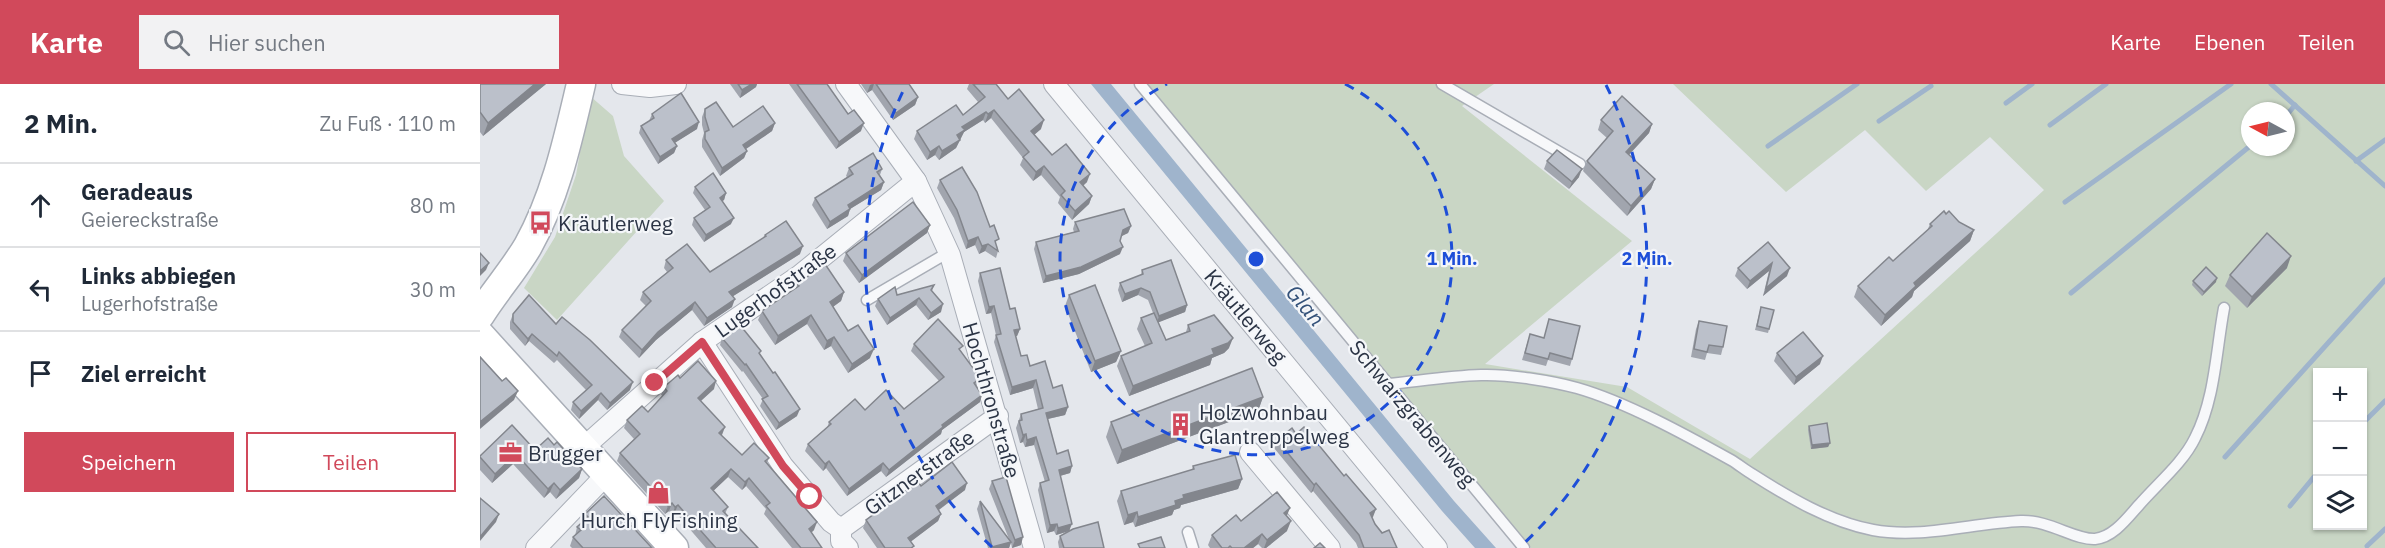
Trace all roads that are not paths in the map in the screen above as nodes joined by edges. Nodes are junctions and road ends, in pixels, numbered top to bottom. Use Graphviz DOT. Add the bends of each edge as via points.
graph roads {
  1 [pos="581,84"];
  2 [pos="622,84"];
  3 [pos="676,84"];
  4 [pos="846,84"];
  5 [pos="1054,84"];
  6 [pos="1140,84"];
  7 [pos="1442,84"];
  8 [pos="1580,164"];
  9 [pos="916,181"];
  10 [pos="949,252"];
  11 [pos="867,300"];
  12 [pos="2224,308"];
  13 [pos="480,315"];
  14 [pos="480,335"];
  15 [pos="702,342"];
  16 [pos="1389,384"];
  17 [pos="998,416"];
  18 [pos="583,448"];
  19 [pos="1250,452"];
  20 [pos="606,475"];
  21 [pos="841,529"];
  22 [pos="1188,532"];
  23 [pos="536,548"];
  24 [pos="674,548"];
  25 [pos="848,548"];
  26 [pos="1034,548"];
  27 [pos="1193,548"];
  28 [pos="1330,548"];
  29 [pos="1437,548"];
  30 [pos="1524,548"];
  1 -- 13 [label="street" via="564,155 540,223"];
  2 -- 3 [label="street"];
  4 -- 9 [label="street, Hochthronstraße"];
  5 -- 29 [label="street, Kräutlerweg"];
  6 -- 16 [label="lane, Schwarzgrabenweg"];
  7 -- 8 [label="lane"];
  9 -- 10 [label="street, Hochthronstraße"];
  9 -- 15 [label="street, Lugerhofstraße" via="800,275"];
  10 -- 11 [label="lane"];
  10 -- 17 [label="street, Hochthronstraße"];
  12 -- 16 [label="lane" via="2208,406 2195,439 2123,522 2110,534 2096,538 2023,520 1900,532 1872,530 1808,506 1650,418 1576,388 1483,375"];
  14 -- 18 [label="street"];
  15 -- 18 [label="street, Lugerhofstraße"];
  15 -- 21 [label="street" via="783,466"];
  16 -- 30 [label="lane, Schwarzgrabenweg"];
  17 -- 21 [label="street, Gitznerstraße"];
  17 -- 26 [label="street, Hochthronstraße"];
  18 -- 20 [label="street"];
  19 -- 28 [label="street"];
  20 -- 23 [label="street"];
  20 -- 24 [label="street"];
  21 -- 25 [label="street" via="841,541"];
  22 -- 27 [label="lane"];
}
